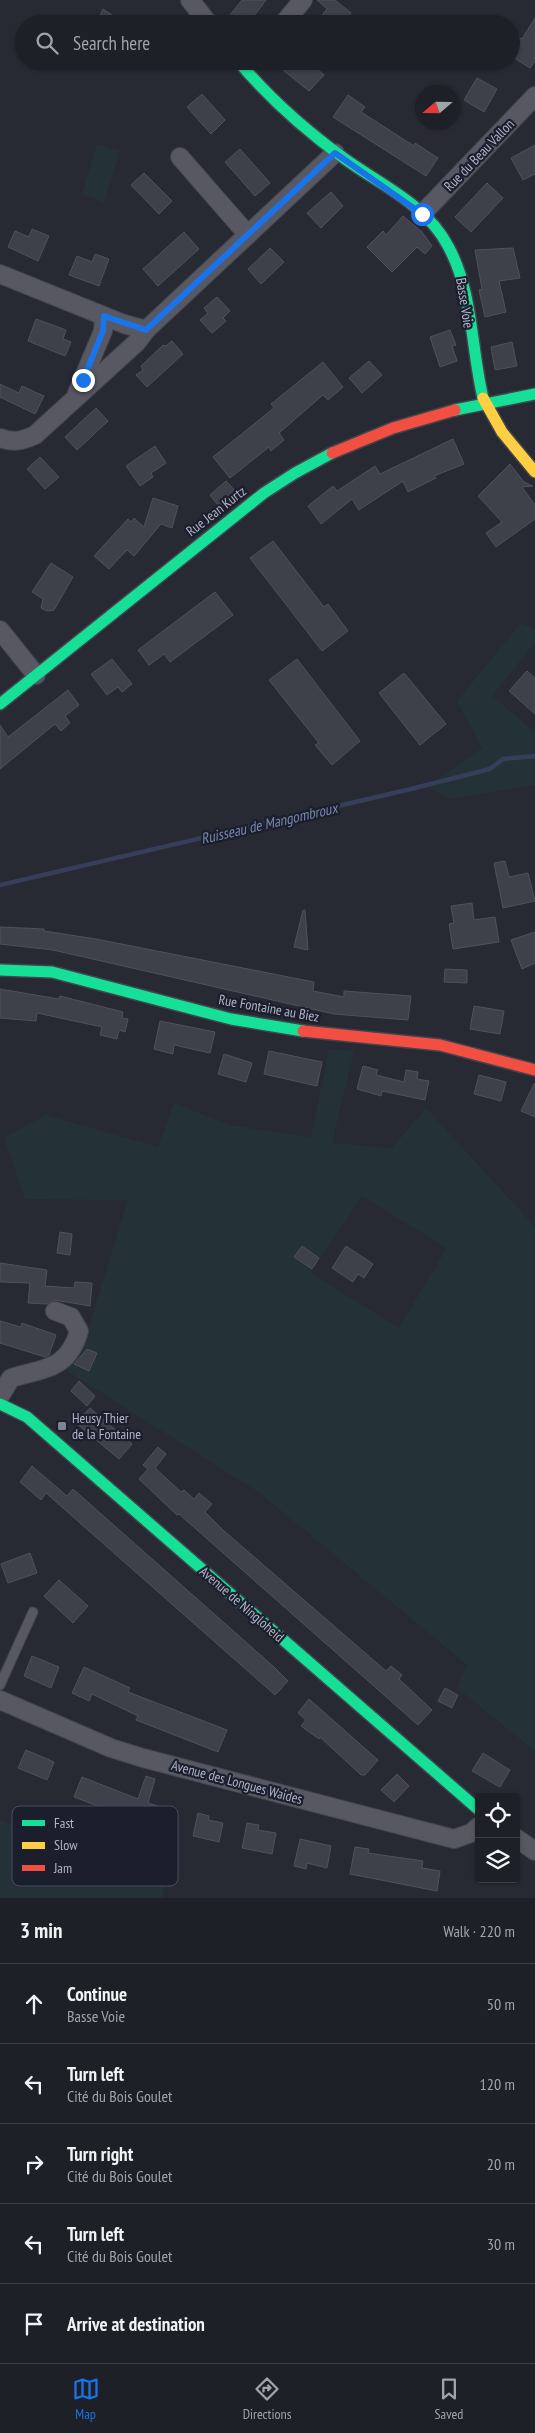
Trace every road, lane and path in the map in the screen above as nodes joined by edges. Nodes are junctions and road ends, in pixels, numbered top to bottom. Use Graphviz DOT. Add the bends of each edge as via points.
graph roads {
  1 [pos="190,0"];
  2 [pos="303,0"];
  3 [pos="202,15"];
  4 [pos="290,15"];
  5 [pos="249,70"];
  6 [pos="535,96"];
  7 [pos="335,153"];
  8 [pos="180,158"];
  9 [pos="422,214"];
  10 [pos="248,235"];
  11 [pos="0,274"];
  12 [pos="104,316"];
  13 [pos="146,330"];
  14 [pos="535,394"];
  15 [pos="75,398"];
  16 [pos="485,403"];
  17 [pos="0,438"];
  18 [pos="535,472"];
  19 [pos="0,630"];
  20 [pos="36,674"];
  21 [pos="0,704"];
  22 [pos="0,970"];
  23 [pos="535,1070"];
  24 [pos="55,1311"];
  25 [pos="0,1396"];
  26 [pos="0,1404"];
  27 [pos="33,1612"];
  28 [pos="0,1686"];
  29 [pos="0,1700"];
  30 [pos="475,1807"];
  31 [pos="475,1830"];
  32 [pos="520,1841"];
  33 [pos="535,1851"];
  1 -- 3 [label="street"];
  2 -- 4 [label="street"];
  5 -- 7 [label="street, Basse Voie" via="262,88"];
  6 -- 9 [label="street, Rue du Beau Vallon"];
  7 -- 9 [label="street, Basse Voie"];
  7 -- 10 [label="street"];
  8 -- 10 [label="street"];
  9 -- 16 [label="street, Basse Voie" via="439,230 462,278 471,342"];
  10 -- 13 [label="street"];
  11 -- 12 [label="street"];
  12 -- 13 [label="street"];
  12 -- 15 [label="street" via="103,331"];
  13 -- 15 [label="street"];
  14 -- 16 [label="street, Rue Jean Kurtz"];
  15 -- 17 [label="street" via="35,435 12,442"];
  16 -- 18 [label="street, Basse Voie" via="493,419"];
  16 -- 20 [label="street, Rue Jean Kurtz" via="382,430 342,446 306,466 264,493"];
  19 -- 20 [label="street"];
  20 -- 21 [label="street, Rue Jean Kurtz"];
  22 -- 23 [label="street, Rue Fontaine au Biez" via="52,972 231,1019 311,1032 440,1045"];
  24 -- 25 [label="street" via="71,1317 79,1331 75,1346 50,1368 11,1378"];
  26 -- 30 [label="street, Avenue de Ningloheid" via="27,1417"];
  27 -- 28 [label="lane"];
  29 -- 31 [label="street, Avenue des Longues Waides" via="111,1748 143,1758 454,1839"];
  32 -- 33 [label="street"];
}
